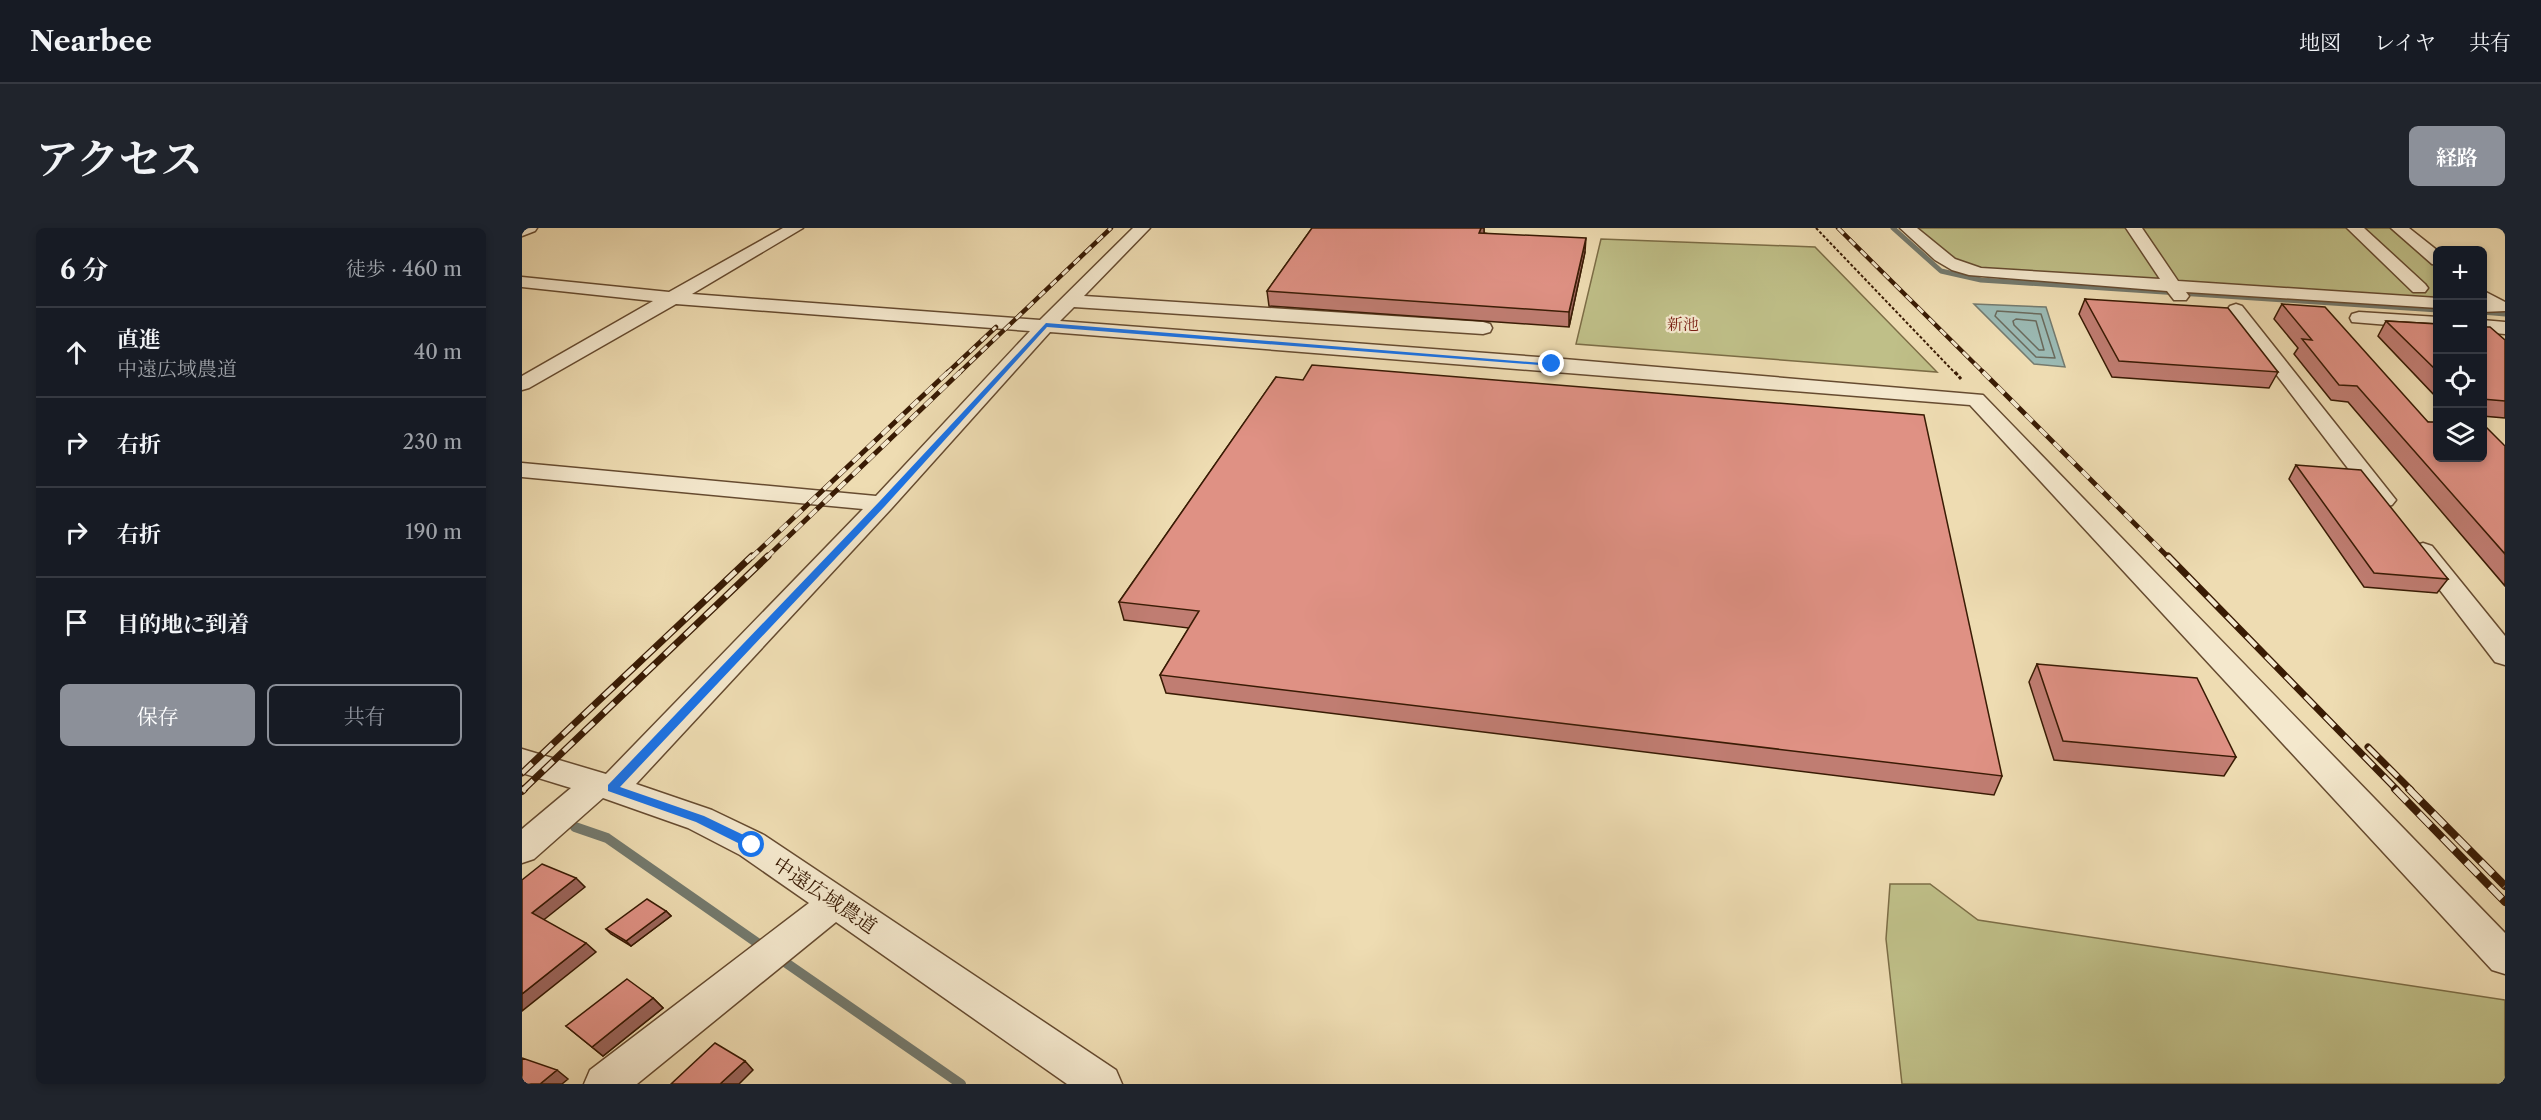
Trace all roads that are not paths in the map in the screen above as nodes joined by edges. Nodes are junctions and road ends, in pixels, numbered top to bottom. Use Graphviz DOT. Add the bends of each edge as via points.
graph roads {
  1 [pos="529,228"];
  2 [pos="795,228"];
  3 [pos="1142,228"];
  4 [pos="1908,228"];
  5 [pos="2134,228"];
  6 [pos="2355,228"];
  7 [pos="2399,228"];
  8 [pos="522,231"];
  9 [pos="2433,256"];
  10 [pos="522,282"];
  11 [pos="2173,286"];
  12 [pos="2419,288"];
  13 [pos="672,298"];
  14 [pos="1070,301"];
  15 [pos="2433,303"];
  16 [pos="2193,307"];
  17 [pos="2260,311"];
  18 [pos="2343,317"];
  19 [pos="2433,323"];
  20 [pos="1046,325"];
  21 [pos="2487,326"];
  22 [pos="1483,328"];
  23 [pos="2505,328"];
  24 [pos="522,384"];
  25 [pos="522,470"];
  26 [pos="882,504"];
  27 [pos="2395,515"];
  28 [pos="2410,533"];
  29 [pos="2505,655"];
  30 [pos="522,761"];
  31 [pos="604,786"];
  32 [pos="522,849"];
  33 [pos="836,902"];
  34 [pos="2505,958"];
  35 [pos="1084,1080"];
  36 [pos="605,1084"];
  1 -- 8 [label="street"];
  2 -- 13 [label="street"];
  3 -- 14 [label="street"];
  4 -- 11 [label="street" via="1947,263 1963,270"];
  5 -- 11 [label="street"];
  6 -- 12 [label="street"];
  7 -- 9 [label="street"];
  10 -- 13 [label="street"];
  11 -- 15 [label="street"];
  11 -- 16 [label="street"];
  13 -- 20 [label="street"];
  13 -- 24 [label="street"];
  14 -- 20 [label="street"];
  14 -- 22 [label="street"];
  17 -- 27 [label="street" via="2226,309"];
  18 -- 19 [label="street"];
  20 -- 26 [label="street"];
  20 -- 34 [label="street" via="1976,399"];
  21 -- 23 [label="street"];
  25 -- 26 [label="street"];
  26 -- 31 [label="street"];
  28 -- 29 [label="street"];
  30 -- 31 [label="street, 中遠広域農道"];
  31 -- 32 [label="street"];
  31 -- 33 [label="street, 中遠広域農道" via="700,819 752,845"];
  33 -- 35 [label="street, 中遠広域農道"];
  33 -- 36 [label="street"];
}
